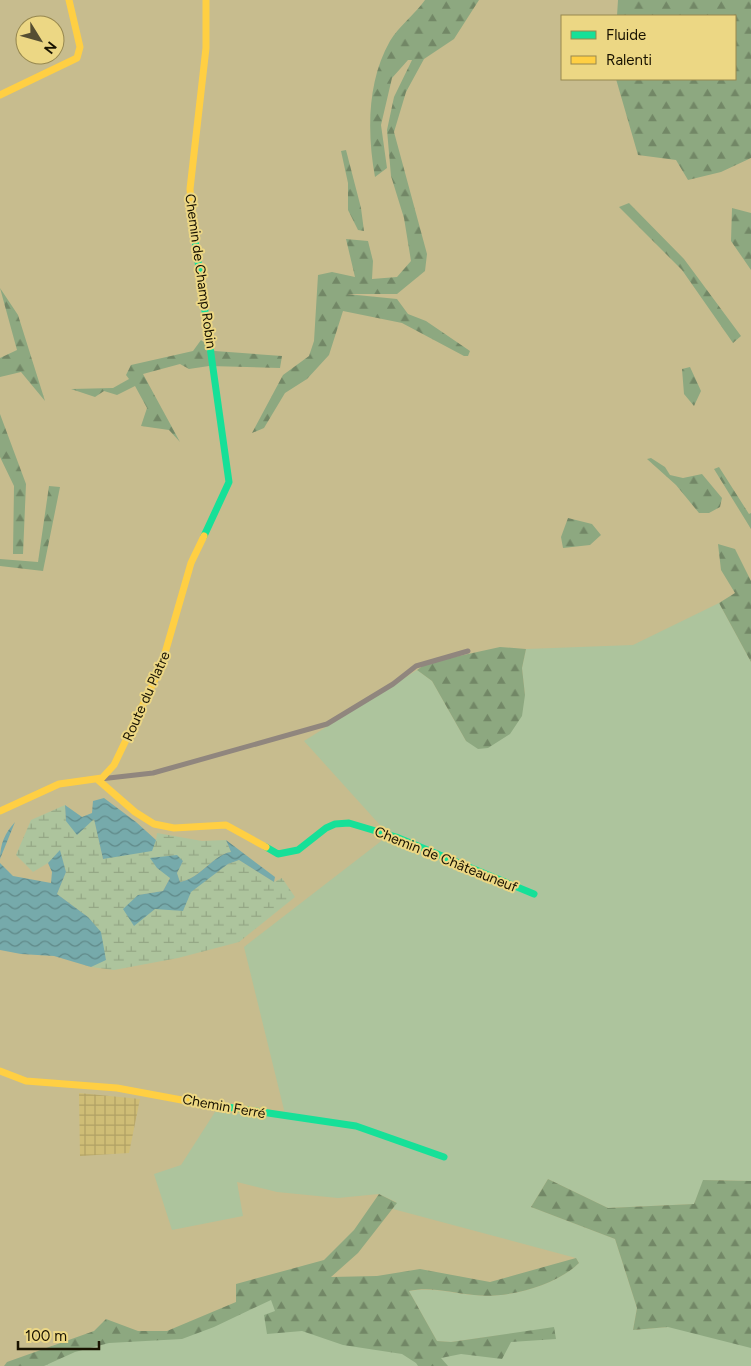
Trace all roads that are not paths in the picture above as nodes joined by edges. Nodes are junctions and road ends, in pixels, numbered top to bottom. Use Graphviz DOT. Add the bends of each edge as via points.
graph roads {
  1 [pos="69,0"];
  2 [pos="206,0"];
  3 [pos="0,95"];
  4 [pos="217,508"];
  5 [pos="468,651"];
  6 [pos="99,778"];
  7 [pos="0,811"];
  8 [pos="534,894"];
  9 [pos="0,1071"];
  10 [pos="444,1157"];
  1 -- 3 [label="street" via="80,47 77,58"];
  2 -- 4 [label="street, Chemin de Champ Robin" via="206,48 190,189 228,462 229,482"];
  4 -- 6 [label="street, Route du Platre" via="191,563 161,667 114,765"];
  5 -- 6 [label="street" via="416,666 393,684 327,724 153,773"];
  6 -- 7 [label="street" via="59,784"];
  6 -- 8 [label="street, Chemin de Châteauneuf" via="135,812 154,824 174,828 226,825 266,849 283,854 298,850 326,828 349,823 396,837"];
  9 -- 10 [label="street, Chemin Ferré" via="26,1081 117,1088 240,1110 333,1121"];
}
